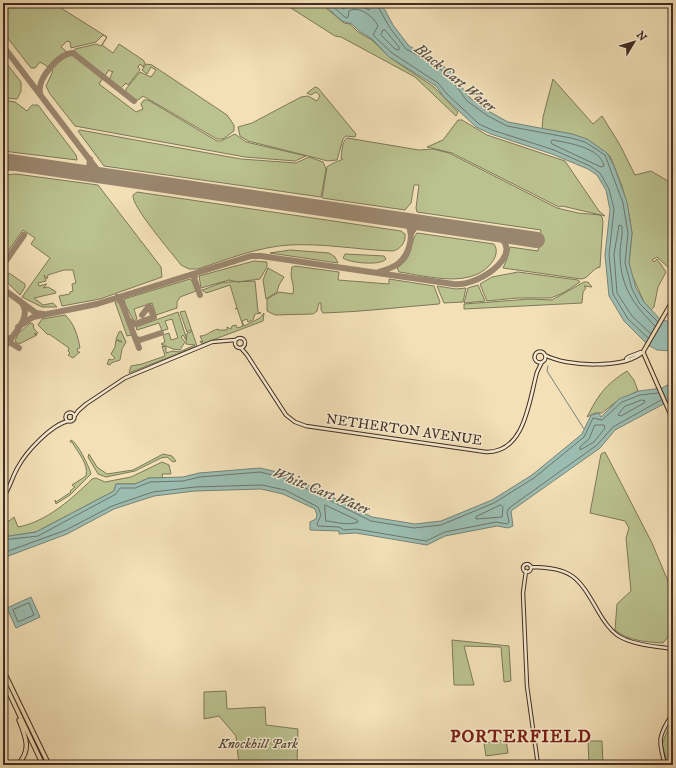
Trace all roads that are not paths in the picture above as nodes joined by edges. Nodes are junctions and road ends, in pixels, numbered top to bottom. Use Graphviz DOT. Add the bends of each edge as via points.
graph roads {
  1 [pos="673,300"];
  2 [pos="236,340"];
  3 [pos="226,341"];
  4 [pos="234,344"];
  5 [pos="244,345"];
  6 [pos="241,348"];
  7 [pos="643,352"];
  8 [pos="247,355"];
  9 [pos="545,355"];
  10 [pos="552,359"];
  11 [pos="545,360"];
  12 [pos="537,362"];
  13 [pos="542,362"];
  14 [pos="538,368"];
  15 [pos="78,411"];
  16 [pos="71,413"];
  17 [pos="74,417"];
  18 [pos="65,418"];
  19 [pos="673,420"];
  20 [pos="68,421"];
  21 [pos="62,422"];
  22 [pos="3,498"];
  23 [pos="531,568"];
  24 [pos="526,572"];
  25 [pos="673,649"];
  26 [pos="3,670"];
  27 [pos="3,680"];
  28 [pos="14,701"];
  29 [pos="673,713"];
  30 [pos="17,765"];
  31 [pos="43,765"];
  32 [pos="48,765"];
  33 [pos="538,765"];
  34 [pos="665,765"];
  1 -- 7 [label="main road"];
  2 -- 3 [label="street"];
  2 -- 4 [label="street"];
  2 -- 5 [label="street" via="242,338"];
  3 -- 4 [label="street"];
  3 -- 15 [label="street" via="218,341 125,378"];
  4 -- 6 [label="street"];
  5 -- 6 [label="street"];
  5 -- 8 [label="street, NETHERTON AVENUE"];
  6 -- 8 [label="street, NETHERTON AVENUE"];
  7 -- 10 [label="street" via="611,364"];
  7 -- 19 [label="main road"];
  8 -- 14 [label="street, NETHERTON AVENUE" via="283,411 295,422 486,452 503,450 517,436"];
  9 -- 10 [label="street"];
  9 -- 11 [label="street"];
  9 -- 12 [label="street" via="541,352 536,354"];
  10 -- 11 [label="street"];
  11 -- 13 [label="street"];
  12 -- 13 [label="street"];
  12 -- 14 [label="street, NETHERTON AVENUE"];
  13 -- 14 [label="street, NETHERTON AVENUE"];
  15 -- 16 [label="street"];
  15 -- 17 [label="street"];
  16 -- 17 [label="street"];
  16 -- 18 [label="street"];
  17 -- 20 [label="street" via="72,421"];
  18 -- 20 [label="street"];
  18 -- 21 [label="street"];
  20 -- 21 [label="street"];
  21 -- 22 [label="street" via="21,461"];
  23 -- 24 [label="street"];
  23 -- 24 [label="street" via="529,564 525,565 523,568"];
  23 -- 25 [label="street" via="557,569 572,576 584,587 608,627 622,638"];
  24 -- 33 [label="street" via="523,593 527,686"];
  26 -- 28 [label="highway"];
  27 -- 28 [label="highway"];
  28 -- 30 [label="highway" via="27,746 24,757"];
  28 -- 31 [label="highway"];
  28 -- 32 [label="highway"];
  29 -- 34 [label="street" via="660,734 659,744"];
}
